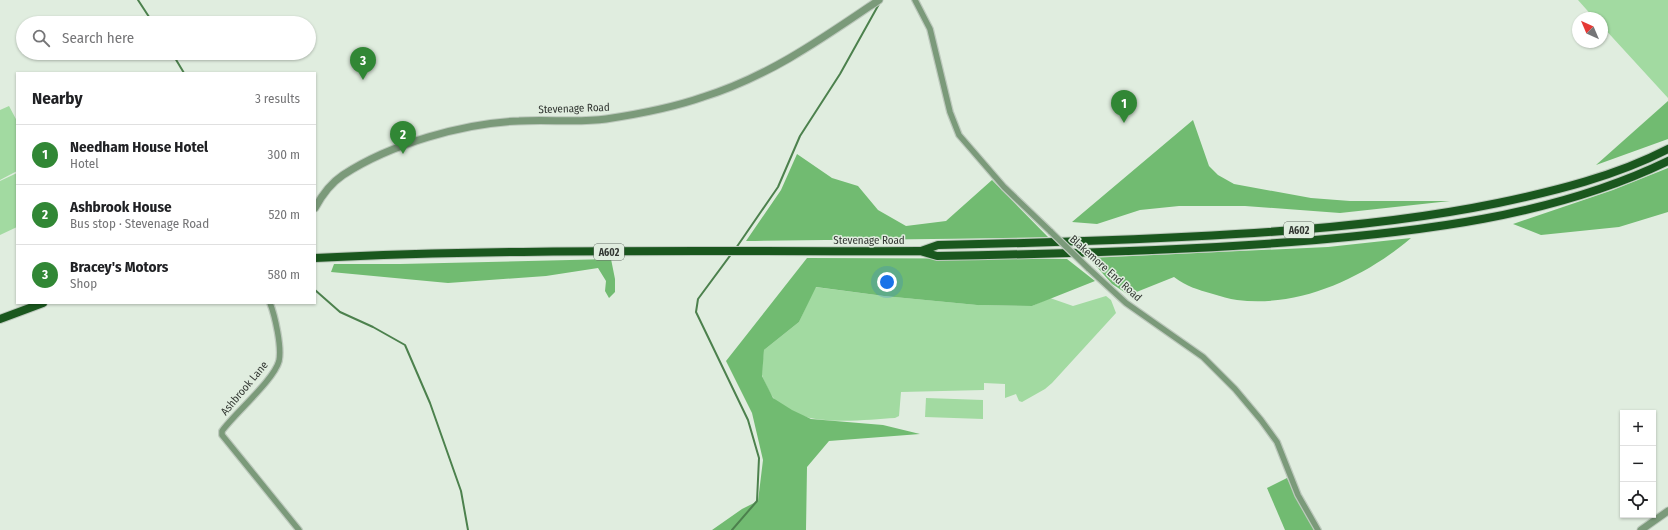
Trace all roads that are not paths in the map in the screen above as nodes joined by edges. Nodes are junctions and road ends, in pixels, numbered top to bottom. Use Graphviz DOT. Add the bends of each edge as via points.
graph roads {
  1 [pos="878,0"];
  2 [pos="915,0"];
  3 [pos="1668,149"];
  4 [pos="1668,161"];
  5 [pos="316,206"];
  6 [pos="920,251"];
  7 [pos="316,258"];
  8 [pos="40,304"];
  9 [pos="270,304"];
  10 [pos="0,318"];
  11 [pos="1668,511"];
  12 [pos="300,530"];
  13 [pos="1318,530"];
  14 [pos="1641,530"];
  1 -- 5 [label="street, Stevenage Road" via="792,58 753,78 703,97 661,109 605,119 488,124 423,138 343,175 322,195"];
  2 -- 13 [label="street, Blakemore End Road, bridge" via="930,29 950,112 959,135 1004,187 1126,303 1203,357 1235,389 1277,442 1298,495"];
  3 -- 6 [label="main road, A602" via="1605,175 1533,196 1376,224 1191,237 938,245"];
  4 -- 6 [label="main road, A602" via="1612,184 1536,207 1377,235 1198,249 1087,254 937,256"];
  6 -- 7 [label="main road, Stevenage Road / A602" via="500,253"];
  8 -- 10 [label="main road"];
  9 -- 12 [label="street, Ashbrook Lane" via="276,320 279,360 274,372 229,422 222,435"];
  11 -- 14 [label="street"];
}
